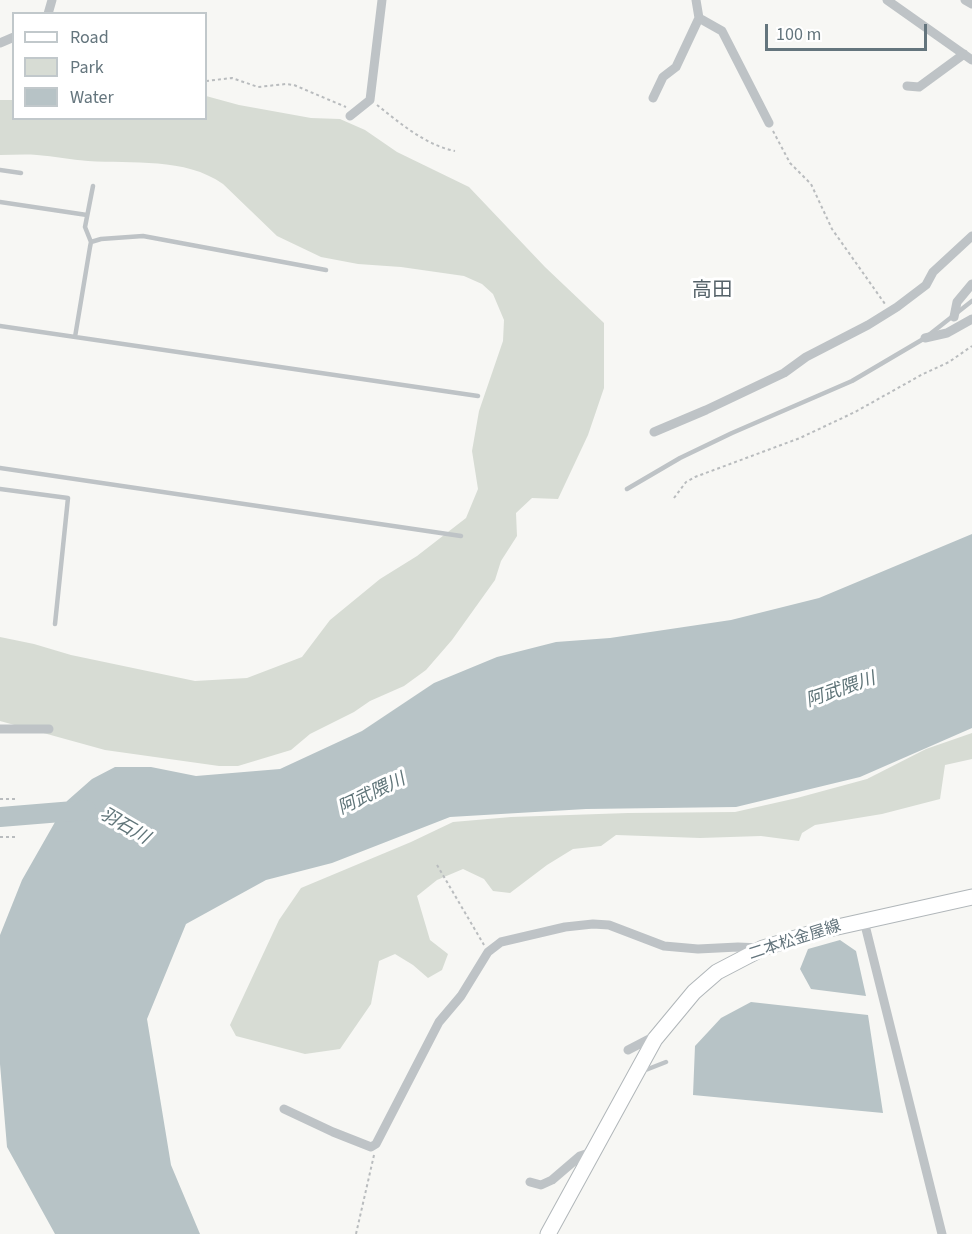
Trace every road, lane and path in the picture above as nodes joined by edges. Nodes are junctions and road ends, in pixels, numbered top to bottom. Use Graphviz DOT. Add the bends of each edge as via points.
graph roads {
  1 [pos="382,0"];
  2 [pos="696,0"];
  3 [pos="887,0"];
  4 [pos="965,0"];
  5 [pos="972,4"];
  6 [pos="699,18"];
  7 [pos="968,57"];
  8 [pos="207,81"];
  9 [pos="907,86"];
  10 [pos="653,98"];
  11 [pos="370,100"];
  12 [pos="353,113"];
  13 [pos="769,123"];
  14 [pos="455,151"];
  15 [pos="0,170"];
  16 [pos="21,173"];
  17 [pos="93,186"];
  18 [pos="0,202"];
  19 [pos="87,215"];
  20 [pos="972,236"];
  21 [pos="91,242"];
  22 [pos="326,270"];
  23 [pos="972,284"];
  24 [pos="972,301"];
  25 [pos="891,310"];
  26 [pos="954,316"];
  27 [pos="972,320"];
  28 [pos="0,326"];
  29 [pos="75,337"];
  30 [pos="926,338"];
  31 [pos="972,346"];
  32 [pos="478,396"];
  33 [pos="654,432"];
  34 [pos="0,468"];
  35 [pos="0,489"];
  36 [pos="627,489"];
  37 [pos="674,498"];
  38 [pos="461,536"];
  39 [pos="55,624"];
  40 [pos="0,729"];
  41 [pos="49,729"];
  42 [pos="0,799"];
  43 [pos="15,799"];
  44 [pos="0,837"];
  45 [pos="15,837"];
  46 [pos="437,864"];
  47 [pos="972,897"];
  48 [pos="864,921"];
  49 [pos="763,948"];
  50 [pos="488,952"];
  51 [pos="658,1035"];
  52 [pos="628,1050"];
  53 [pos="666,1062"];
  54 [pos="634,1075"];
  55 [pos="284,1109"];
  56 [pos="376,1144"];
  57 [pos="592,1152"];
  58 [pos="530,1182"];
  59 [pos="356,1234"];
  60 [pos="548,1234"];
  61 [pos="942,1234"];
  1 -- 11 [label="street"];
  2 -- 6 [label="street"];
  3 -- 7 [label="street"];
  4 -- 5 [label="street"];
  6 -- 10 [label="street" via="676,67 663,77"];
  6 -- 13 [label="street" via="722,32"];
  7 -- 9 [label="street" via="919,87"];
  8 -- 12 [label="path" via="232,78 258,87 286,84"];
  11 -- 12 [label="street"];
  11 -- 14 [label="path" via="422,137"];
  13 -- 25 [label="path" via="790,163 811,184 832,229"];
  15 -- 16 [label="lane"];
  17 -- 19 [label="lane"];
  18 -- 19 [label="lane"];
  19 -- 21 [label="lane" via="85,227"];
  20 -- 25 [label="street" via="933,272 926,285"];
  21 -- 22 [label="lane" via="144,236"];
  21 -- 29 [label="lane"];
  23 -- 26 [label="street" via="957,302"];
  24 -- 26 [label="lane"];
  25 -- 33 [label="street" via="784,373"];
  26 -- 30 [label="lane"];
  27 -- 30 [label="street"];
  28 -- 29 [label="lane"];
  29 -- 32 [label="lane"];
  30 -- 36 [label="lane" via="852,381 680,458"];
  31 -- 37 [label="path" via="855,412 800,438 695,477"];
  34 -- 38 [label="lane"];
  35 -- 39 [label="lane" via="68,498"];
  40 -- 41 [label="street"];
  42 -- 43 [label="path"];
  44 -- 45 [label="path"];
  46 -- 50 [label="path"];
  47 -- 48 [label="main road, 二本松金屋線"];
  48 -- 49 [label="main road, 二本松金屋線"];
  48 -- 61 [label="street"];
  49 -- 50 [label="street" via="664,946 609,925 593,924 501,942"];
  49 -- 51 [label="main road, 二本松金屋線" via="717,972 694,992"];
  50 -- 56 [label="street" via="440,1022"];
  51 -- 52 [label="street"];
  51 -- 54 [label="main road, 二本松金屋線"];
  53 -- 54 [label="lane"];
  54 -- 57 [label="main road, 二本松金屋線"];
  55 -- 56 [label="street" via="371,1147"];
  56 -- 59 [label="path"];
  57 -- 58 [label="street" via="580,1155 552,1180 541,1185"];
  57 -- 60 [label="main road, 二本松金屋線"];
}
